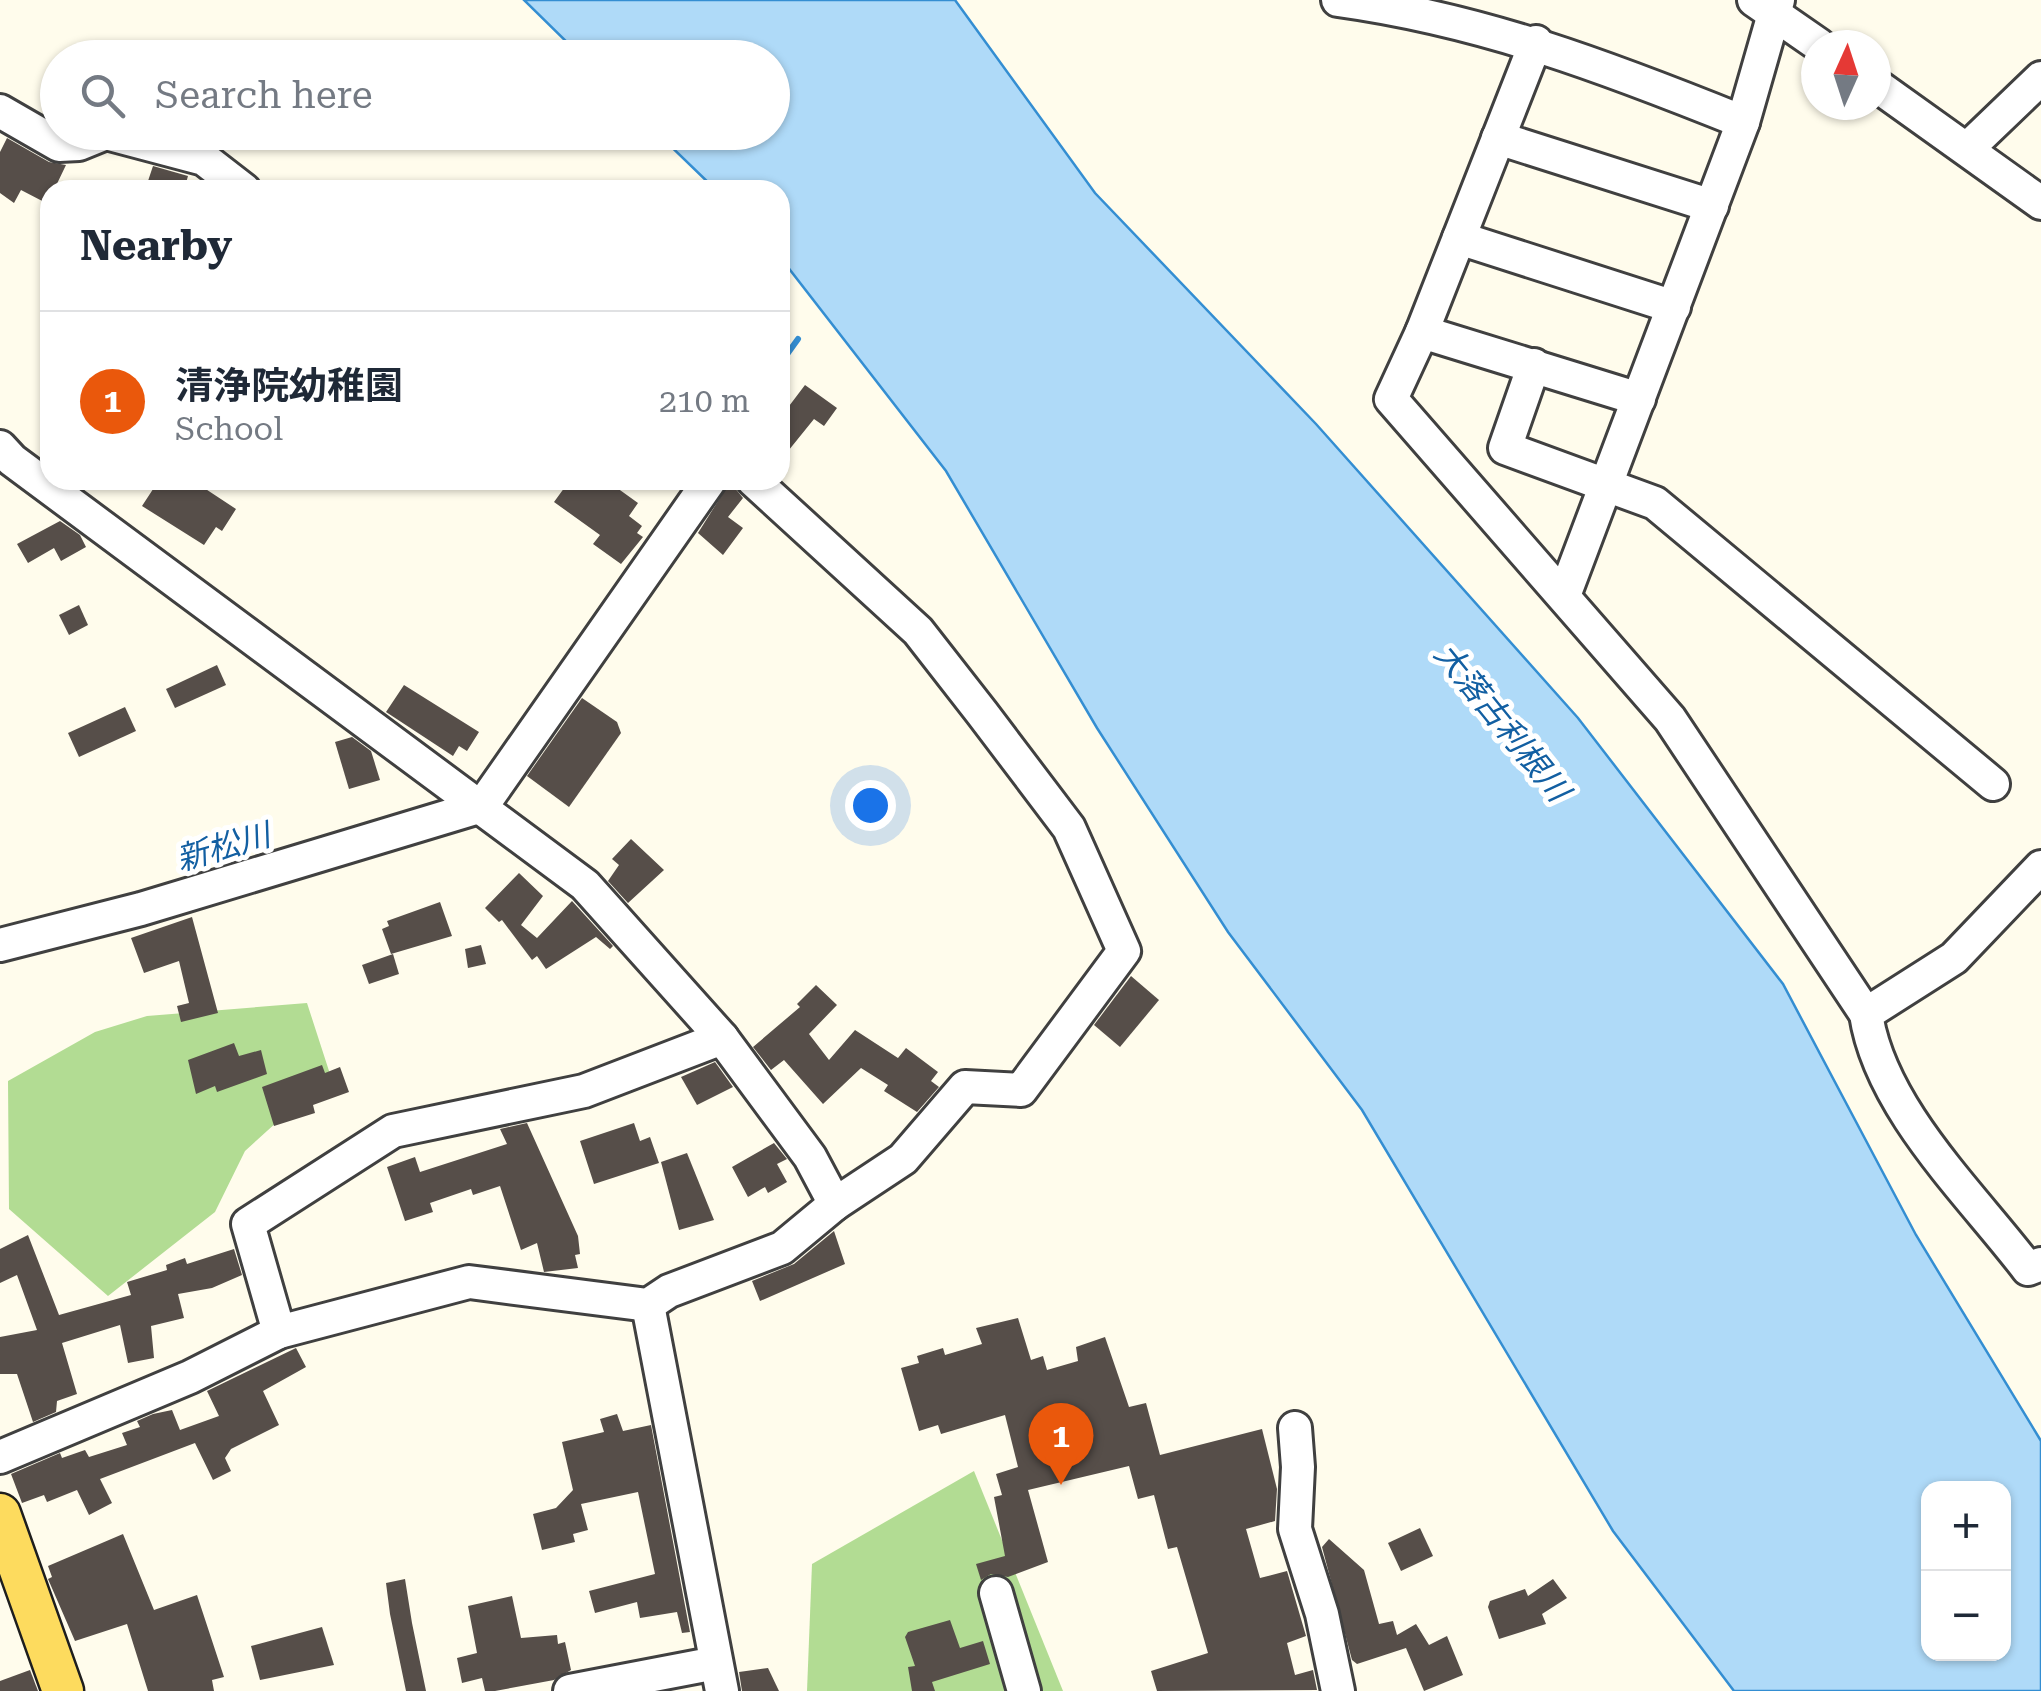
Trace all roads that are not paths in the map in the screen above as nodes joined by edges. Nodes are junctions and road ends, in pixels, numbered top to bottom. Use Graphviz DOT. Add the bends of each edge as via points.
graph roads {
  1 [pos="1338,0"];
  2 [pos="1769,5"];
  3 [pos="1801,31"];
  4 [pos="1536,42"];
  5 [pos="2041,78"];
  6 [pos="1891,96"];
  7 [pos="0,111"];
  8 [pos="1744,122"];
  9 [pos="40,134"];
  10 [pos="1498,138"];
  11 [pos="1967,149"];
  12 [pos="170,150"];
  13 [pos="231,180"];
  14 [pos="2041,203"];
  15 [pos="1712,206"];
  16 [pos="1458,238"];
  17 [pos="1674,307"];
  18 [pos="1422,332"];
  19 [pos="1534,365"];
  20 [pos="1638,399"];
  21 [pos="0,447"];
  22 [pos="40,481"];
  23 [pos="1607,483"];
  24 [pos="53,490"];
  25 [pos="703,490"];
  26 [pos="765,490"];
  27 [pos="1565,593"];
  28 [pos="1992,784"];
  29 [pos="482,806"];
  30 [pos="2041,868"];
  31 [pos="0,945"];
  32 [pos="1866,1014"];
  33 [pos="722,1038"];
  34 [pos="834,1204"];
  35 [pos="2041,1264"];
  36 [pos="648,1305"];
  37 [pos="280,1332"];
  38 [pos="1295,1428"];
  39 [pos="0,1456"];
  40 [pos="0,1514"];
  41 [pos="996,1594"];
  42 [pos="719,1677"];
  43 [pos="62,1691"];
  44 [pos="570,1691"];
  45 [pos="1024,1691"];
  46 [pos="1338,1691"];
  1 -- 4 [label="street"];
  2 -- 3 [label="street"];
  2 -- 8 [label="street"];
  4 -- 8 [label="street"];
  4 -- 10 [label="street"];
  5 -- 11 [label="street"];
  6 -- 11 [label="street"];
  7 -- 9 [label="street"];
  8 -- 15 [label="street"];
  10 -- 15 [label="street"];
  10 -- 16 [label="street"];
  11 -- 14 [label="street"];
  12 -- 13 [label="street" via="204,159"];
  15 -- 17 [label="street"];
  16 -- 17 [label="street"];
  16 -- 18 [label="street"];
  17 -- 20 [label="street"];
  18 -- 19 [label="street"];
  18 -- 27 [label="street" via="1390,399"];
  19 -- 20 [label="street"];
  19 -- 23 [label="street" via="1504,448"];
  20 -- 23 [label="street"];
  21 -- 22 [label="street"];
  23 -- 27 [label="street"];
  23 -- 28 [label="street" via="1655,503"];
  24 -- 29 [label="street"];
  25 -- 29 [label="street"];
  26 -- 34 [label="street" via="918,631 972,699 1069,828 1124,952 1021,1090 965,1086 902,1159"];
  27 -- 32 [label="street" via="1670,719"];
  29 -- 31 [label="street"];
  29 -- 33 [label="street" via="585,885"];
  30 -- 32 [label="street" via="1954,958"];
  32 -- 35 [label="street" via="1893,1090 1977,1210 2028,1268"];
  33 -- 34 [label="street" via="810,1156"];
  33 -- 37 [label="street" via="584,1092 393,1130 279,1203 248,1224"];
  34 -- 36 [label="street" via="782,1248"];
  36 -- 37 [label="street" via="469,1282"];
  36 -- 42 [label="street"];
  37 -- 39 [label="street"];
  38 -- 46 [label="street" via="1295,1529"];
  40 -- 43 [label="main road"];
  41 -- 45 [label="street"];
  42 -- 44 [label="street"];
}
